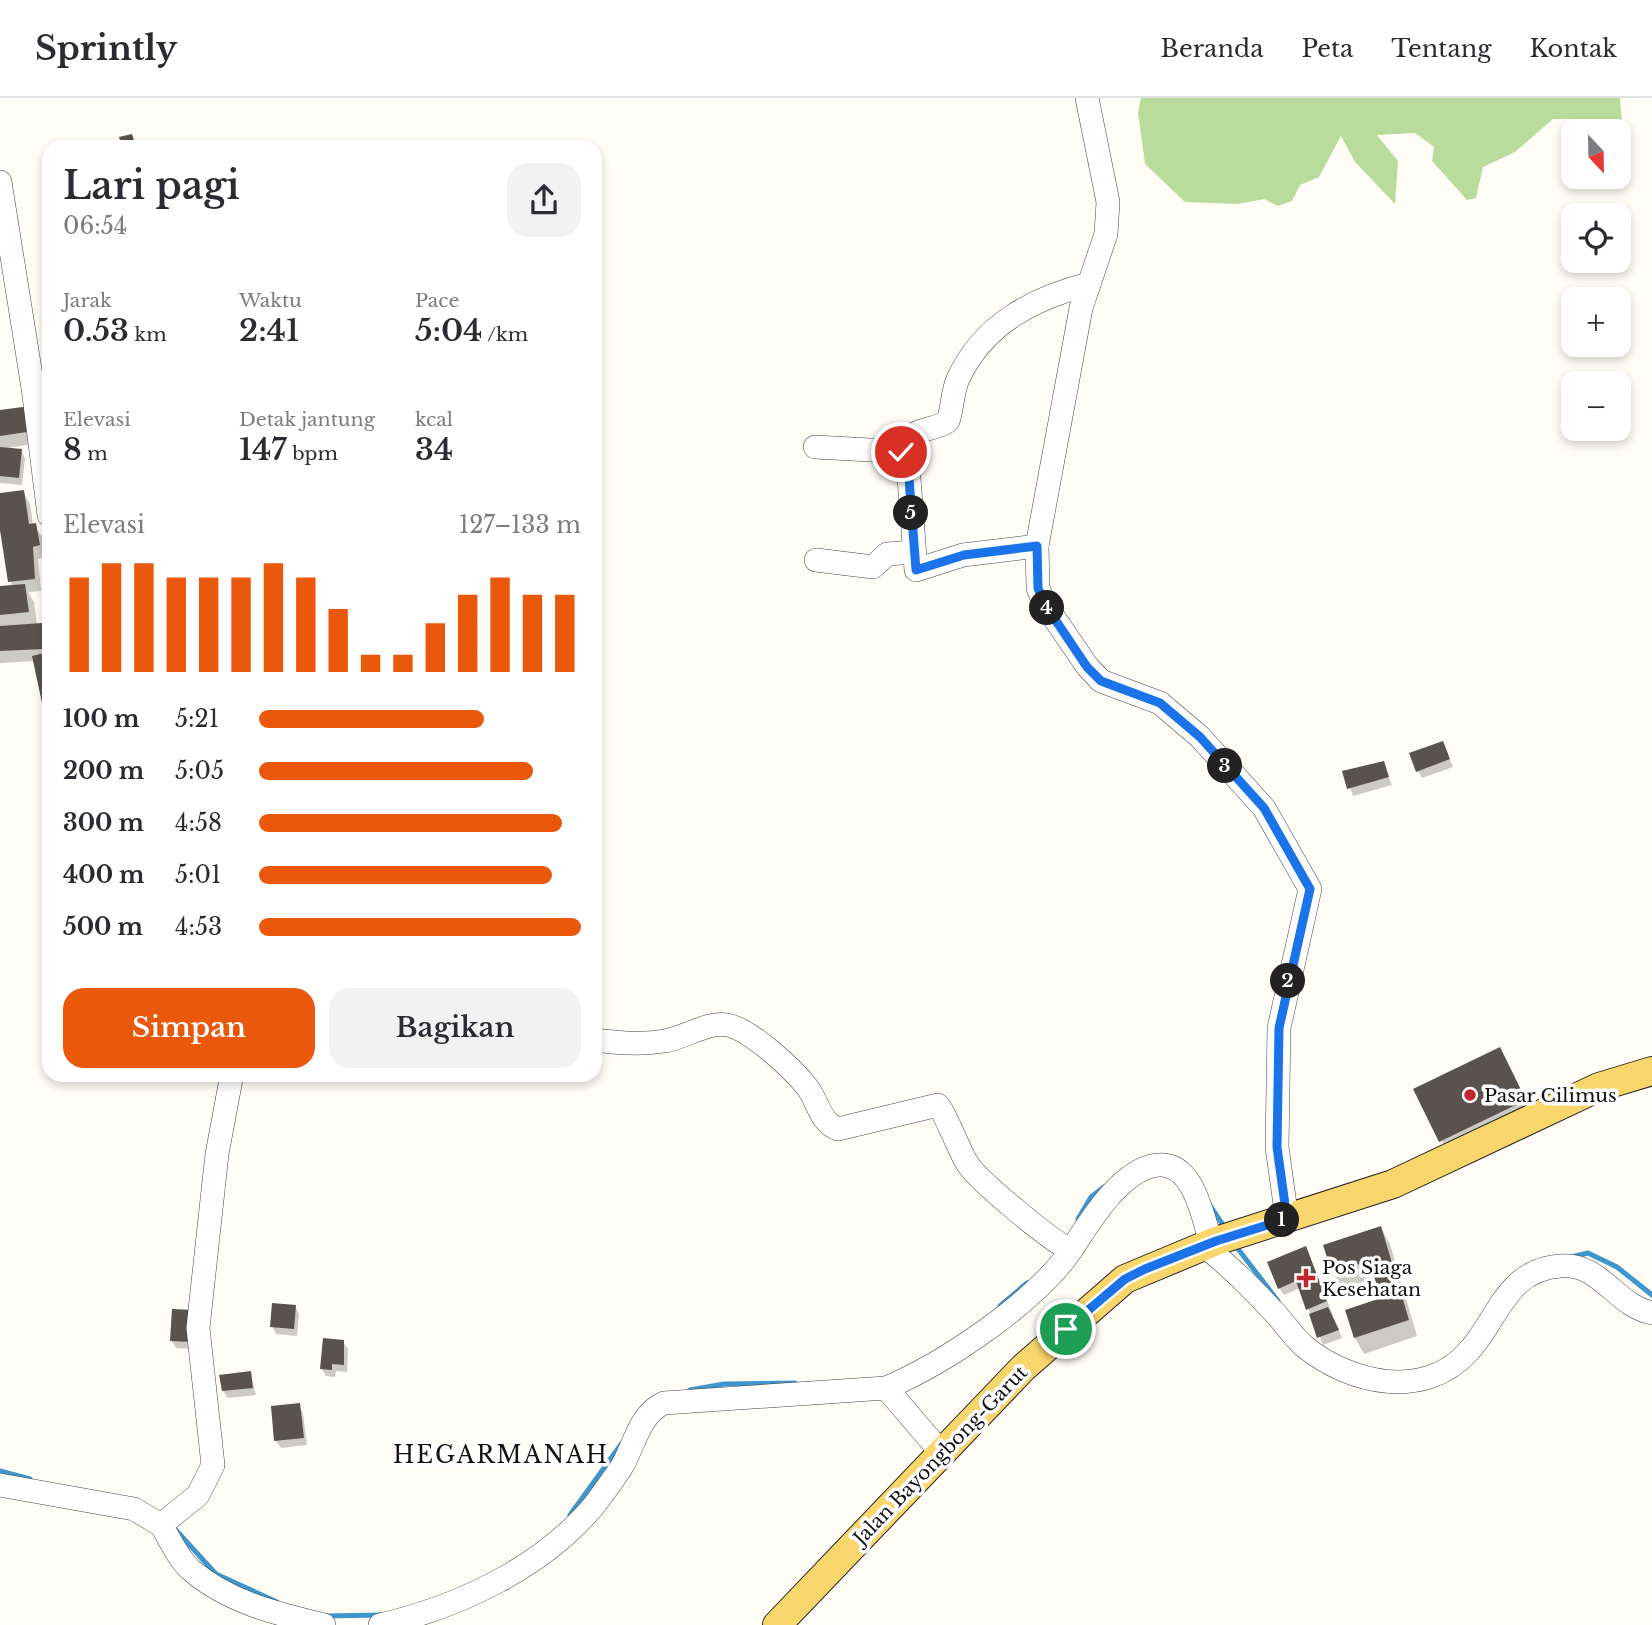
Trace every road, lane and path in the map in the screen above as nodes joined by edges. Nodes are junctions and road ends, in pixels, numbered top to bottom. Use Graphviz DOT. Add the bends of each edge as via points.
graph roads {
  1 [pos="1087,98"];
  2 [pos="0,182"];
  3 [pos="1089,284"];
  4 [pos="815,447"];
  5 [pos="907,452"];
  6 [pos="42,459"];
  7 [pos="1037,546"];
  8 [pos="914,552"];
  9 [pos="817,560"];
  10 [pos="602,1041"];
  11 [pos="1652,1071"];
  12 [pos="230,1082"];
  13 [pos="1287,1219"];
  14 [pos="1210,1243"];
  15 [pos="1063,1245"];
  16 [pos="1652,1313"];
  17 [pos="886,1388"];
  18 [pos="940,1451"];
  19 [pos="0,1485"];
  20 [pos="162,1524"];
  21 [pos="324,1625"];
  22 [pos="380,1625"];
  23 [pos="777,1625"];
  1 -- 3 [label="street" via="1108,202 1106,234"];
  2 -- 6 [label="street"];
  3 -- 5 [label="street" via="1053,293 998,326 974,351 958,379 948,421 912,434"];
  3 -- 7 [label="street"];
  4 -- 5 [label="street"];
  5 -- 8 [label="street"];
  7 -- 8 [label="street" via="964,555 919,570"];
  7 -- 13 [label="street" via="1038,588 1044,603 1087,667 1101,681 1160,703 1200,737 1264,808 1310,889 1279,1028 1277,1147"];
  8 -- 9 [label="street" via="887,554 873,567"];
  10 -- 15 [label="street" via="667,1041 729,1025 782,1062 807,1086 824,1121 838,1129 938,1105 969,1167"];
  11 -- 13 [label="main road, Jalan Bayongbong-Garut" via="1599,1087 1393,1184"];
  12 -- 20 [label="street" via="217,1154 198,1328 213,1465 206,1484"];
  13 -- 14 [label="main road, Jalan Bayongbong-Garut"];
  14 -- 15 [label="street" via="1188,1182 1160,1165 1132,1178"];
  14 -- 16 [label="street" via="1304,1346 1384,1383 1415,1382 1441,1373 1467,1353 1513,1286 1558,1266 1587,1270 1628,1303"];
  14 -- 18 [label="main road, Jalan Bayongbong-Garut" via="1145,1269 1110,1291 1023,1368"];
  15 -- 17 [label="street" via="1055,1270 1006,1315 928,1367"];
  17 -- 18 [label="street"];
  17 -- 22 [label="street" via="654,1407 622,1467 569,1534 485,1588"];
  18 -- 23 [label="main road, Jalan Bayongbong-Garut"];
  19 -- 20 [label="street" via="134,1509"];
  20 -- 21 [label="street" via="189,1569 218,1589 266,1610"];
}
